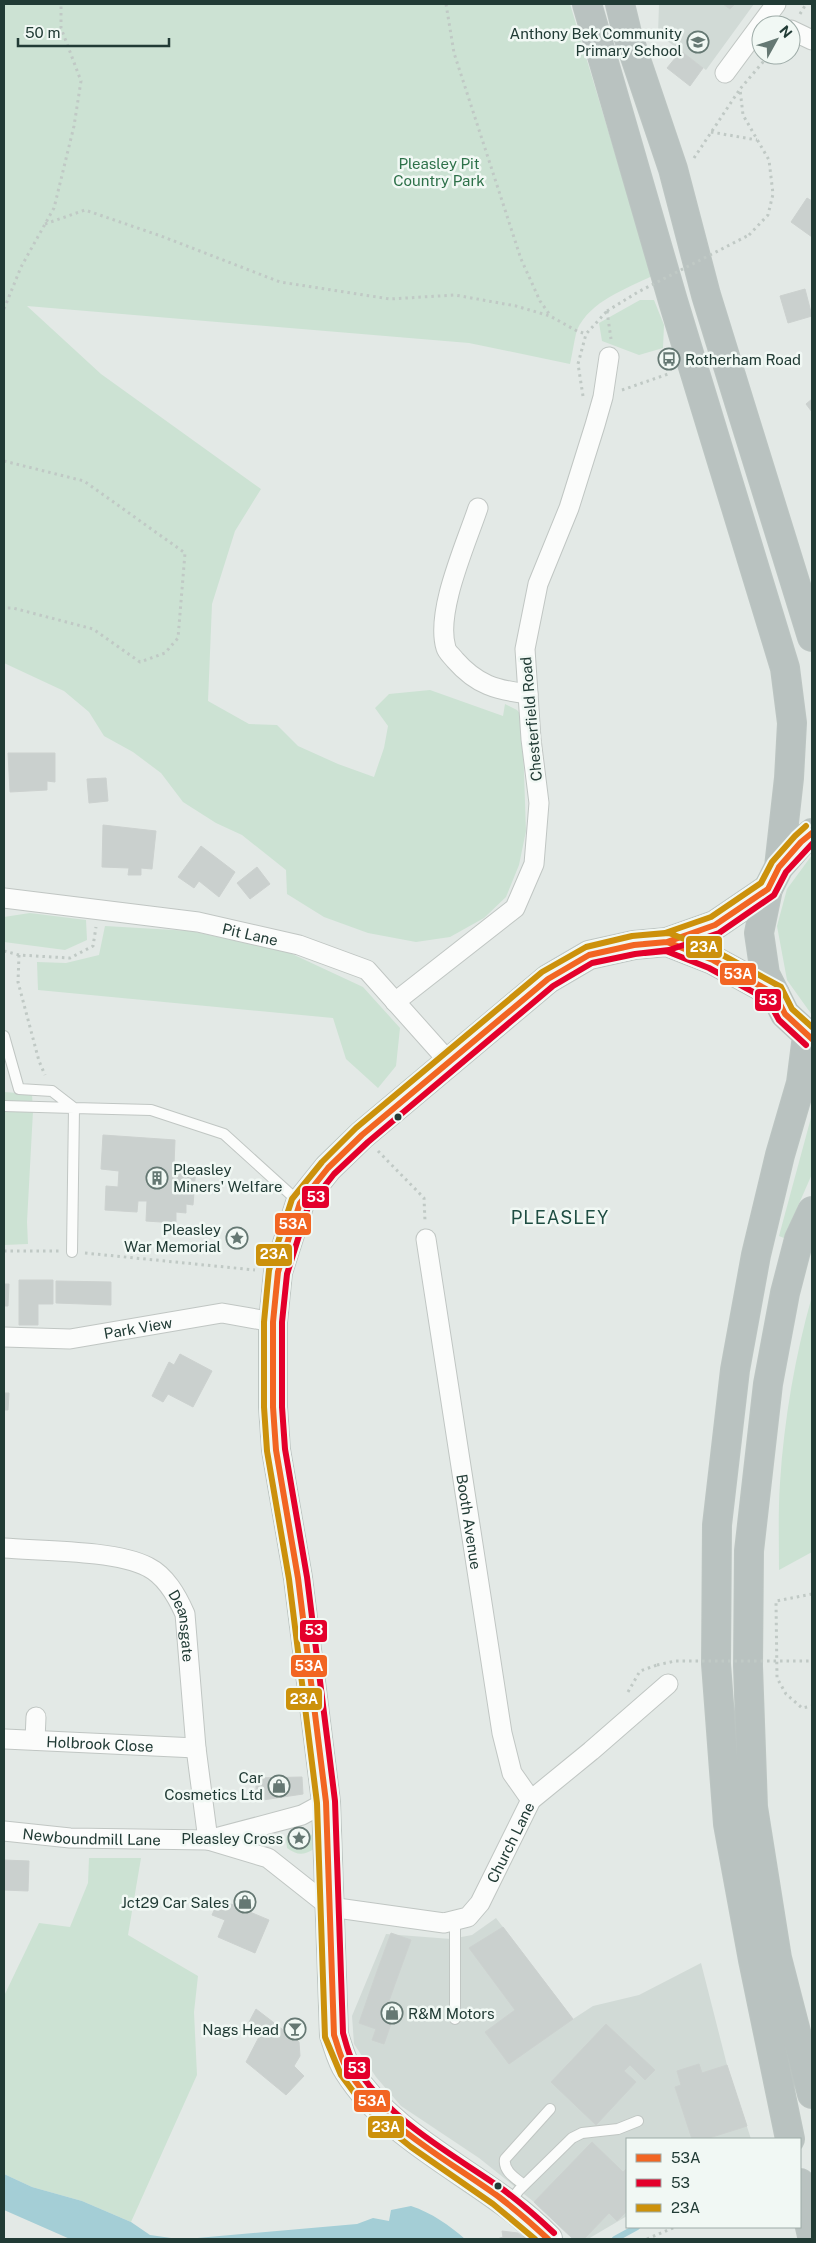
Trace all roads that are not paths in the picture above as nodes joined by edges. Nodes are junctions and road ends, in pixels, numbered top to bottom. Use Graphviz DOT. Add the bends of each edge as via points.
graph roads {
  1 [pos="587,4"];
  2 [pos="620,4"];
  3 [pos="751,43"];
  4 [pos="725,73"];
  5 [pos="609,357"];
  6 [pos="478,508"];
  7 [pos="812,637"];
  8 [pos="528,694"];
  9 [pos="812,833"];
  10 [pos="774,878"];
  11 [pos="4,898"];
  12 [pos="667,942"];
  13 [pos="775,994"];
  14 [pos="395,1002"];
  15 [pos="4,1036"];
  16 [pos="809,1037"];
  17 [pos="450,1063"];
  18 [pos="4,1106"];
  19 [pos="74,1108"];
  20 [pos="300,1203"];
  21 [pos="812,1211"];
  22 [pos="426,1239"];
  23 [pos="72,1252"];
  24 [pos="273,1322"];
  25 [pos="4,1337"];
  26 [pos="4,1548"];
  27 [pos="668,1684"];
  28 [pos="36,1717"];
  29 [pos="5,1739"];
  30 [pos="35,1740"];
  31 [pos="196,1748"];
  32 [pos="531,1800"];
  33 [pos="326,1802"];
  34 [pos="4,1831"];
  35 [pos="208,1840"];
  36 [pos="330,1907"];
  37 [pos="455,1921"];
  38 [pos="455,2019"];
  39 [pos="812,2094"];
  40 [pos="550,2109"];
  41 [pos="638,2121"];
  42 [pos="790,2138"];
  43 [pos="801,2187"];
  44 [pos="516,2195"];
  45 [pos="812,2236"];
  46 [pos="548,2239"];
  1 -- 10 [label="highway" via="785,668 792,723 789,778"];
  2 -- 7 [label="highway" via="673,169 706,295"];
  3 -- 4 [label="street"];
  5 -- 8 [label="street, Chesterfield Road" via="603,397 569,508 538,584 525,649"];
  6 -- 8 [label="street" via="443,618 446,649 469,676 501,691"];
  8 -- 14 [label="street, Chesterfield Road" via="539,802 534,864 515,908"];
  9 -- 10 [label="highway" via="801,842"];
  10 -- 12 [label="street" via="715,925"];
  10 -- 13 [label="highway" via="759,933 765,974"];
  11 -- 14 [label="street, Pit Lane" via="198,922 298,945 367,970"];
  12 -- 13 [label="street" via="713,960"];
  12 -- 17 [label="street" via="589,954 548,979"];
  13 -- 16 [label="highway" via="785,1014"];
  14 -- 17 [label="street, Pit Lane"];
  15 -- 19 [label="lane" via="19,1089 52,1091"];
  16 -- 42 [label="highway" via="756,1255 735,1370 717,1525 716,1664 728,1824"];
  17 -- 20 [label="street" via="362,1135 328,1168"];
  18 -- 19 [label="lane"];
  19 -- 20 [label="lane" via="150,1110 224,1134"];
  19 -- 23 [label="lane"];
  20 -- 24 [label="street" via="278,1272"];
  21 -- 39 [label="highway" via="799,1239 785,1293 768,1384 748,1551 753,1807 777,1958"];
  22 -- 32 [label="street, Booth Avenue" via="502,1733 512,1773"];
  24 -- 25 [label="street, Park View" via="222,1314 70,1339"];
  24 -- 33 [label="street" via="276,1450 298,1578"];
  26 -- 31 [label="street, Deansgate" via="133,1560 165,1582 185,1614"];
  27 -- 32 [label="street, Church Lane"];
  28 -- 30 [label="street"];
  29 -- 30 [label="street, Holbrook Close"];
  30 -- 31 [label="street, Holbrook Close"];
  31 -- 35 [label="street, Deansgate"];
  32 -- 37 [label="street, Church Lane" via="480,1903 468,1918"];
  33 -- 35 [label="street, Newboundmill Lane" via="302,1815"];
  33 -- 36 [label="street"];
  34 -- 35 [label="street, Newboundmill Lane" via="70,1838"];
  35 -- 36 [label="street, Newboundmill Lane" via="268,1858"];
  36 -- 37 [label="street" via="444,1923"];
  36 -- 44 [label="street" via="334,2034 346,2068 367,2097 393,2123"];
  37 -- 38 [label="lane"];
  40 -- 44 [label="lane" via="505,2159 504,2165"];
  41 -- 44 [label="lane" via="618,2129 582,2133 572,2138"];
  43 -- 45 [label="highway"];
  44 -- 46 [label="street"];
}
